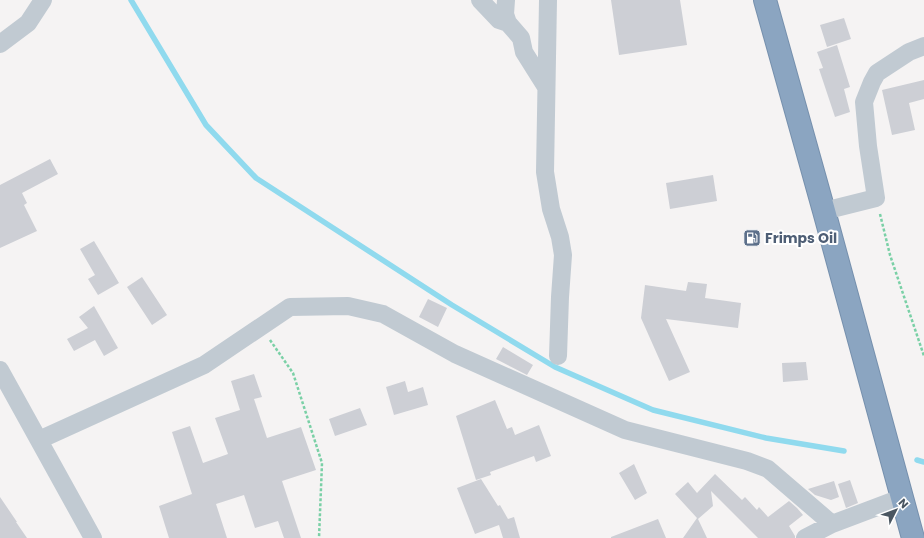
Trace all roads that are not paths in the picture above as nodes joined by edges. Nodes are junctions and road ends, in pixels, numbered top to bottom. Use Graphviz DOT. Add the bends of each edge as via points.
graph roads {
  1 [pos="43,0"];
  2 [pos="480,0"];
  3 [pos="506,0"];
  4 [pos="548,0"];
  5 [pos="765,0"];
  6 [pos="508,23"];
  7 [pos="0,44"];
  8 [pos="924,46"];
  9 [pos="546,87"];
  10 [pos="824,211"];
  11 [pos="558,356"];
  12 [pos="0,370"];
  13 [pos="39,440"];
  14 [pos="901,498"];
  15 [pos="832,524"];
  16 [pos="93,538"];
  17 [pos="805,538"];
  18 [pos="913,538"];
  1 -- 7 [label="street" via="28,23"];
  2 -- 6 [label="street" via="499,20"];
  3 -- 6 [label="street" via="505,14"];
  4 -- 9 [label="street"];
  5 -- 10 [label="highway"];
  6 -- 9 [label="street" via="521,38 524,52"];
  8 -- 10 [label="street" via="909,52 877,73 864,102 876,198"];
  9 -- 11 [label="street" via="545,172 563,255"];
  10 -- 14 [label="highway"];
  12 -- 13 [label="street"];
  13 -- 15 [label="street" via="204,365 290,307 348,306 384,314 455,354 625,430 747,460 768,469"];
  13 -- 16 [label="street"];
  14 -- 15 [label="street"];
  14 -- 18 [label="highway"];
  15 -- 17 [label="street"];
}
